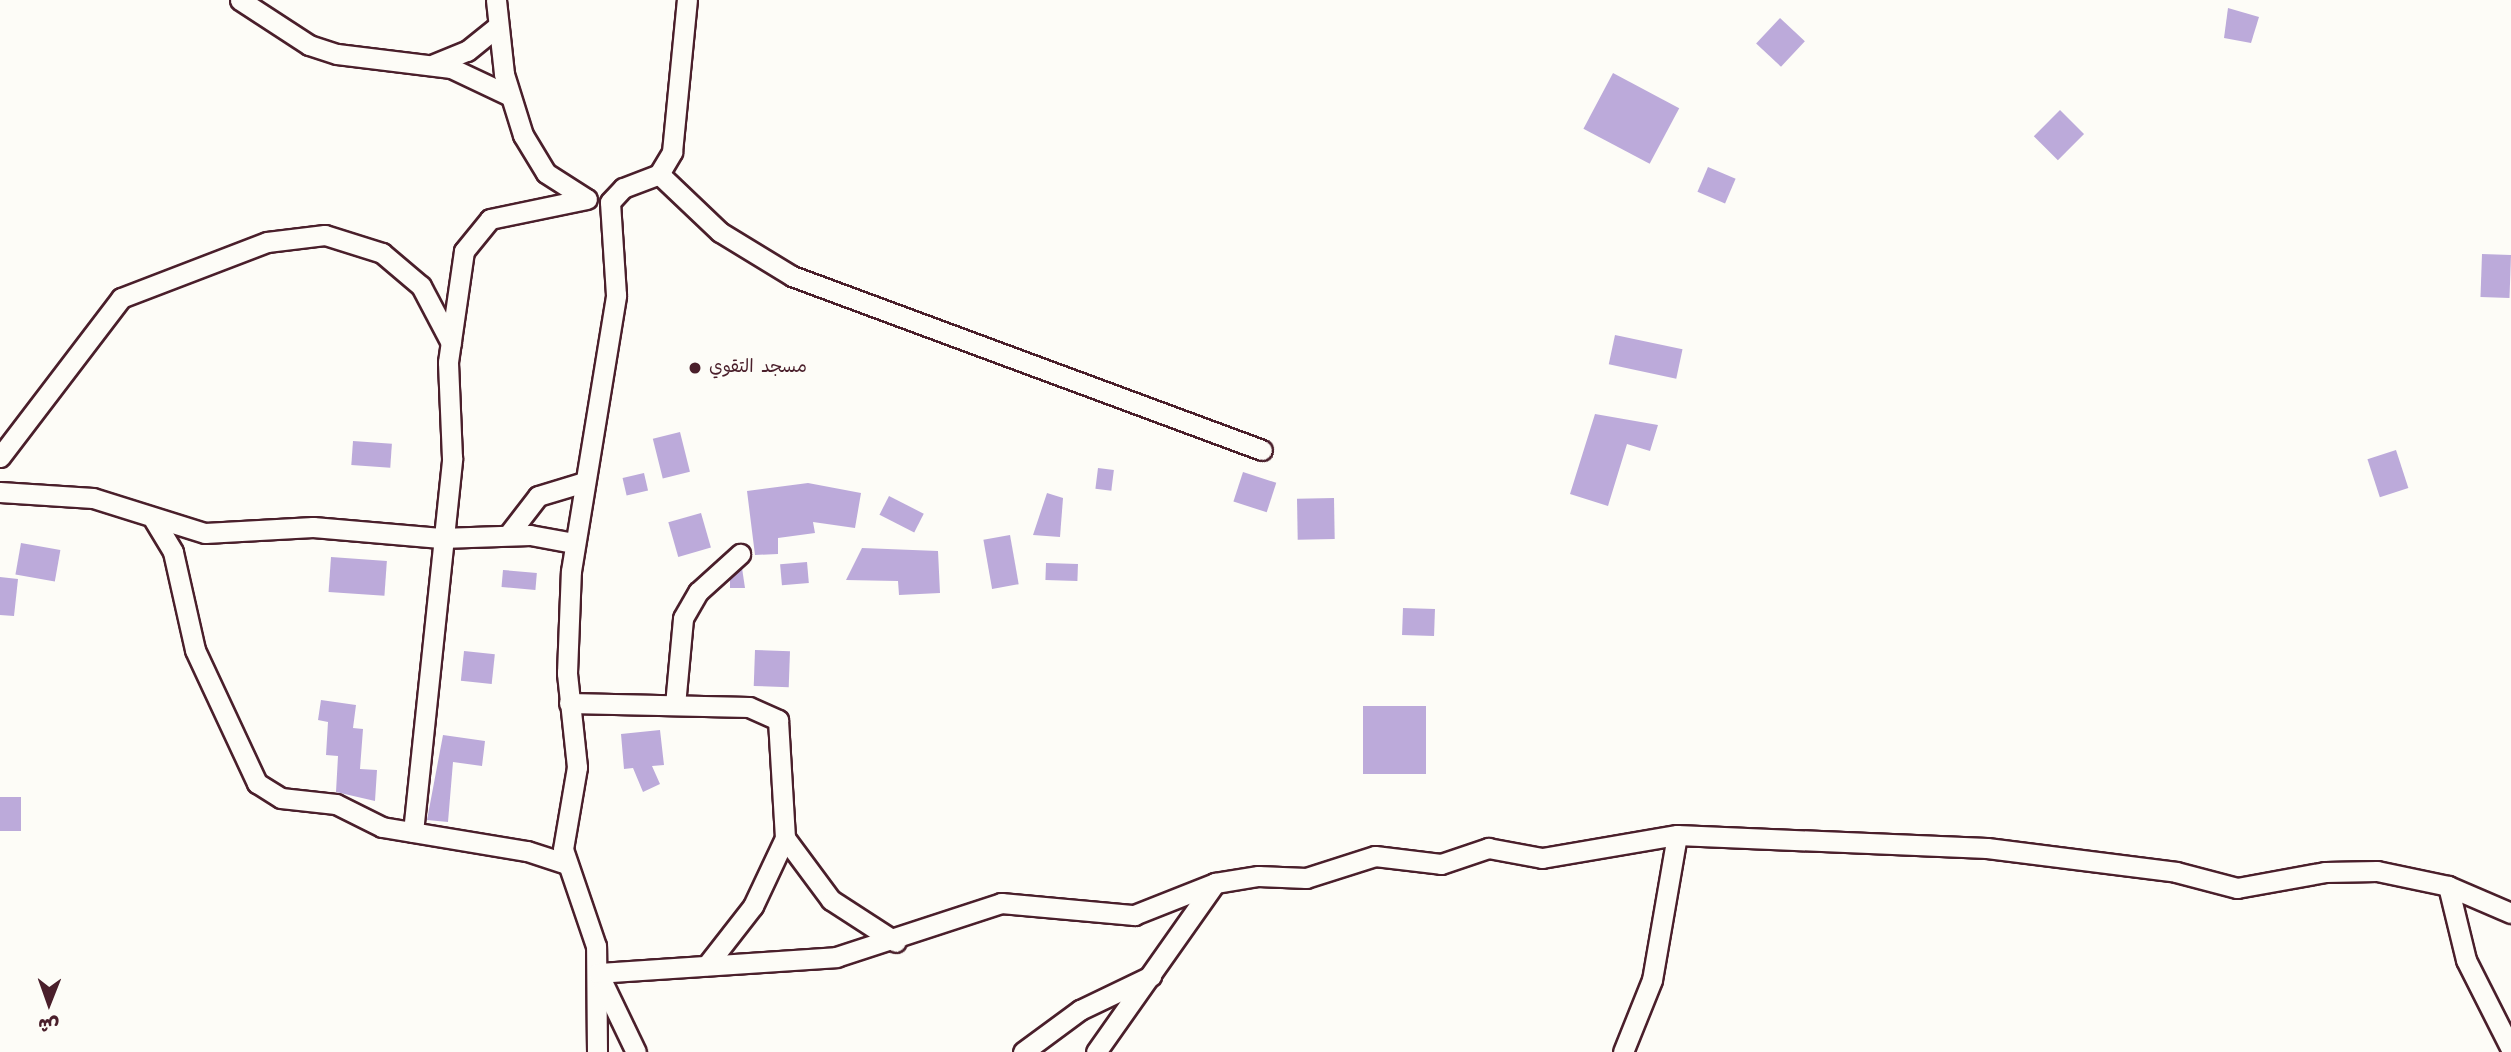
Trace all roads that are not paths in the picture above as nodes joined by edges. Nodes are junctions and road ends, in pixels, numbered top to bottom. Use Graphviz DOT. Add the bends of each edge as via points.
graph roads {
  1 [pos="240,0"];
  2 [pos="496,0"];
  3 [pos="687,0"];
  4 [pos="498,26"];
  5 [pos="429,65"];
  6 [pos="508,95"];
  7 [pos="659,174"];
  8 [pos="586,199"];
  9 [pos="610,202"];
  10 [pos="451,343"];
  11 [pos="1262,450"];
  12 [pos="0,457"];
  13 [pos="584,482"];
  14 [pos="0,492"];
  15 [pos="154,520"];
  16 [pos="508,535"];
  17 [pos="441,537"];
  18 [pos="574,543"];
  19 [pos="740,554"];
  20 [pos="569,703"];
  21 [pos="674,705"];
  22 [pos="413,832"];
  23 [pos="1677,835"];
  24 [pos="785,838"];
  25 [pos="565,863"];
  26 [pos="1215,883"];
  27 [pos="2448,886"];
  28 [pos="2511,913"];
  29 [pos="896,942"];
  30 [pos="706,965"];
  31 [pos="598,973"];
  32 [pos="1151,976"];
  33 [pos="627,1024"];
  34 [pos="2511,1049"];
  35 [pos="597,1052"];
  36 [pos="636,1052"];
  37 [pos="652,1052"];
  38 [pos="1023,1052"];
  39 [pos="1097,1052"];
  40 [pos="1623,1052"];
  1 -- 5 [label="street" via="309,45 337,54"];
  2 -- 4 [label="street"];
  3 -- 7 [label="street" via="672,152"];
  4 -- 5 [label="street" via="467,51"];
  4 -- 6 [label="street"];
  5 -- 6 [label="street" via="471,74"];
  6 -- 8 [label="street" via="546,173"];
  7 -- 9 [label="street" via="624,188"];
  7 -- 11 [label="street" via="720,232 792,276"];
  8 -- 9 [label="street"];
  8 -- 10 [label="street" via="513,211 478,227 464,251"];
  9 -- 13 [label="street" via="616,295"];
  10 -- 12 [label="street" via="421,286 382,253 326,235 267,242 121,298"];
  10 -- 17 [label="street" via="452,458"];
  13 -- 16 [label="street" via="538,496"];
  13 -- 18 [label="street"];
  14 -- 15 [label="street" via="93,499"];
  15 -- 17 [label="street" via="205,533 313,527"];
  15 -- 22 [label="street" via="173,552 195,650 247,772 281,798 336,804 382,827"];
  16 -- 17 [label="street"];
  16 -- 18 [label="street"];
  17 -- 22 [label="street"];
  18 -- 20 [label="street"];
  19 -- 21 [label="street" via="698,592 683,618"];
  20 -- 21 [label="street"];
  20 -- 25 [label="street" via="578,767"];
  21 -- 24 [label="street" via="760,708 778,720"];
  22 -- 25 [label="street" via="527,850"];
  23 -- 26 [label="street" via="1542,858 1488,848 1441,864 1375,856 1306,878 1258,876"];
  23 -- 27 [label="street" via="1987,848 2176,872 2237,888 2351,870"];
  23 -- 40 [label="street" via="1652,980"];
  24 -- 29 [label="street" via="831,900"];
  24 -- 30 [label="street" via="754,906"];
  25 -- 31 [label="street" via="596,946"];
  26 -- 29 [label="street" via="1133,915 1037,902 981,907"];
  26 -- 32 [label="street"];
  27 -- 28 [label="street"];
  27 -- 34 [label="street" via="2470,972"];
  29 -- 30 [label="street" via="812,961"];
  30 -- 31 [label="street"];
  31 -- 33 [label="street"];
  31 -- 35 [label="street" via="592,1015"];
  32 -- 38 [label="street" via="1080,1010"];
  32 -- 39 [label="street"];
  33 -- 36 [label="street"];
  33 -- 37 [label="street"];
}
